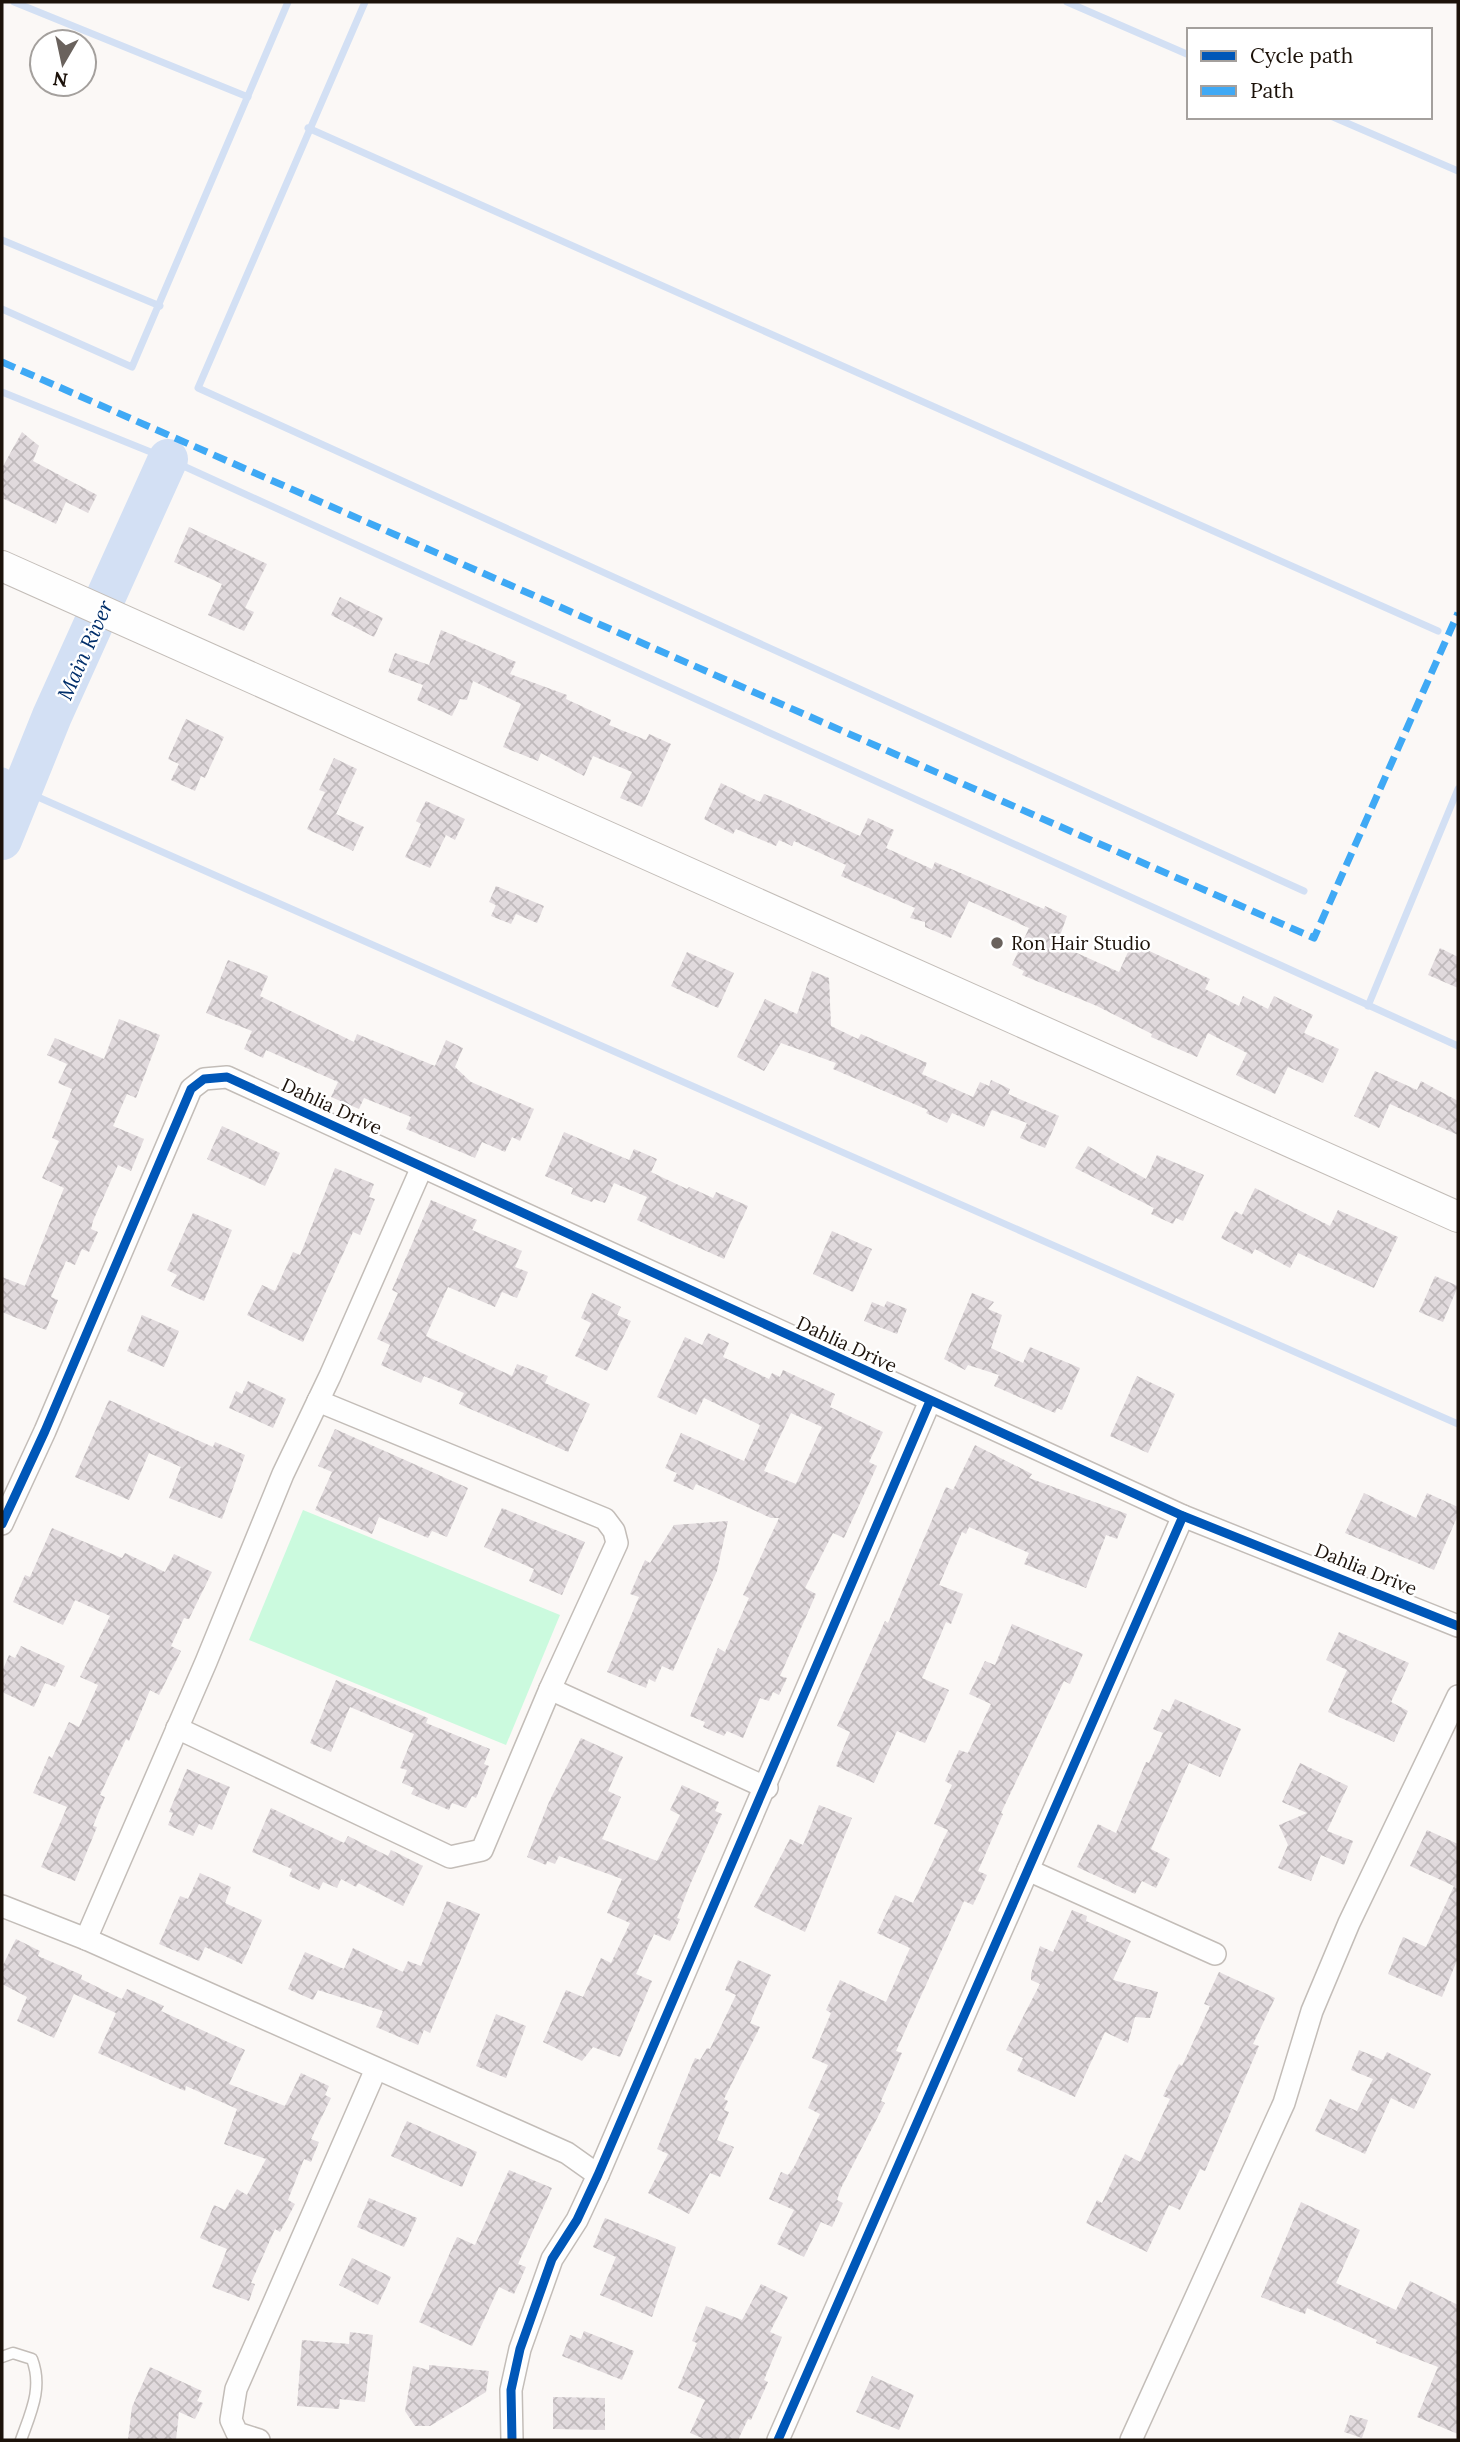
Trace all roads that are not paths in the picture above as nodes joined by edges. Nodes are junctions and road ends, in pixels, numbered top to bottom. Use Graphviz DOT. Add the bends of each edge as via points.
graph roads {
  1 [pos="2,566"];
  2 [pos="422,1167"];
  3 [pos="1458,1217"];
  4 [pos="318,1401"];
  5 [pos="930,1401"];
  6 [pos="1183,1516"];
  7 [pos="2,1524"];
  8 [pos="1458,1626"];
  9 [pos="550,1689"];
  10 [pos="1458,1696"];
  11 [pos="177,1728"];
  12 [pos="767,1788"];
  13 [pos="1028,1870"];
  14 [pos="2,1906"];
  15 [pos="86,1939"];
  16 [pos="1215,1954"];
  17 [pos="376,2069"];
  18 [pos="598,2175"];
  19 [pos="2,2357"];
  20 [pos="21,2440"];
  21 [pos="259,2440"];
  22 [pos="512,2440"];
  23 [pos="778,2440"];
  24 [pos="1132,2440"];
  1 -- 3 [label="main road"];
  2 -- 4 [label="street"];
  2 -- 5 [label="street, Dahlia Drive"];
  2 -- 7 [label="street, Dahlia Drive" via="227,1077 204,1079 191,1089"];
  4 -- 9 [label="street" via="605,1519 617,1543"];
  4 -- 11 [label="street"];
  5 -- 6 [label="street, Dahlia Drive"];
  5 -- 12 [label="street"];
  6 -- 8 [label="street, Dahlia Drive"];
  6 -- 13 [label="street"];
  9 -- 11 [label="street" via="482,1850 450,1857"];
  9 -- 12 [label="street"];
  10 -- 24 [label="street" via="1349,1923 1312,2011 1284,2103"];
  11 -- 15 [label="street"];
  12 -- 18 [label="street"];
  13 -- 16 [label="street"];
  13 -- 23 [label="street"];
  14 -- 15 [label="street"];
  15 -- 17 [label="street"];
  17 -- 18 [label="street" via="567,2153"];
  17 -- 21 [label="street" via="236,2389 232,2420 237,2433"];
  18 -- 22 [label="street" via="552,2259 520,2349 511,2390"];
  19 -- 20 [label="lane" via="13,2353 32,2359 39,2377"];
}
